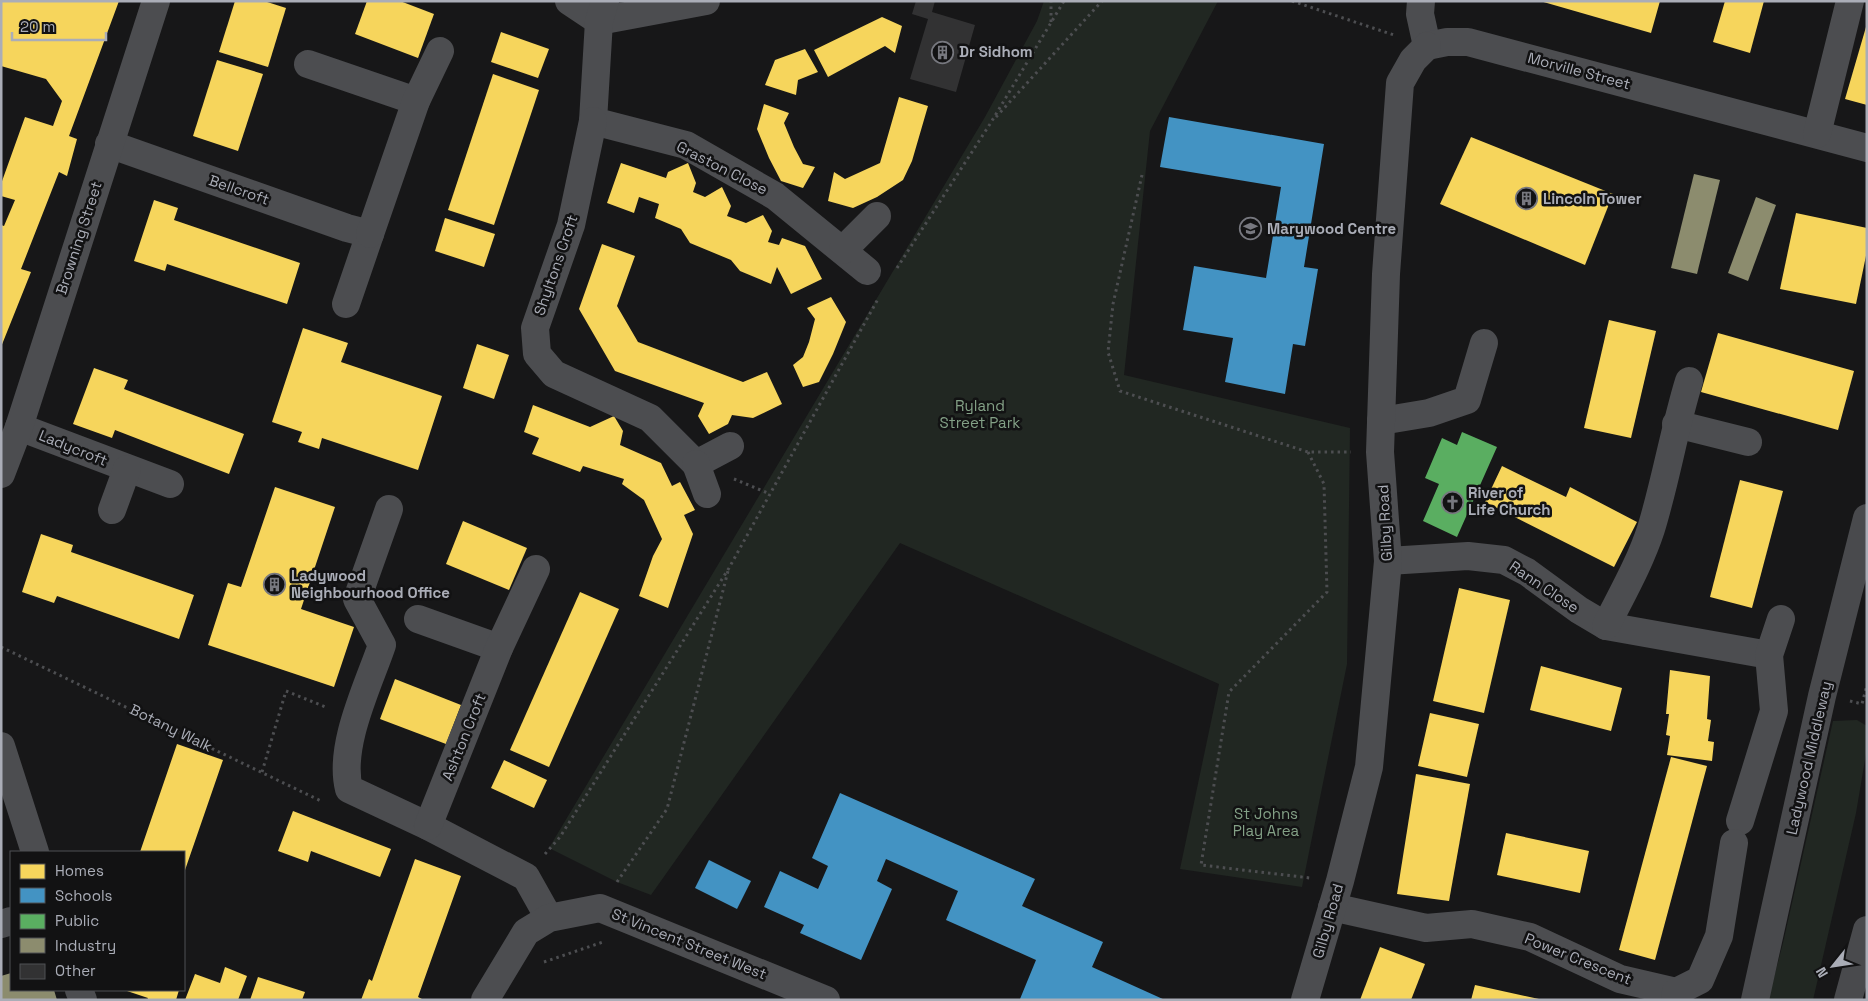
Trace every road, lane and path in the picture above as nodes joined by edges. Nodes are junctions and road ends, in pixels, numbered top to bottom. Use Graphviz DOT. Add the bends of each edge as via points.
graph roads {
  1 [pos="156,1"];
  2 [pos="569,1"];
  3 [pos="706,1"];
  4 [pos="1052,1"];
  5 [pos="1064,1"];
  6 [pos="1102,1"];
  7 [pos="1292,1"];
  8 [pos="1420,1"];
  9 [pos="1850,1"];
  10 [pos="602,11"];
  11 [pos="1051,23"];
  12 [pos="1427,46"];
  13 [pos="440,50"];
  14 [pos="308,64"];
  15 [pos="416,101"];
  16 [pos="593,121"];
  17 [pos="990,124"];
  18 [pos="1817,134"];
  19 [pos="108,144"];
  20 [pos="1867,148"];
  21 [pos="1142,175"];
  22 [pos="877,216"];
  23 [pos="370,234"];
  24 [pos="842,250"];
  25 [pos="867,271"];
  26 [pos="894,272"];
  27 [pos="879,297"];
  28 [pos="346,304"];
  29 [pos="1484,343"];
  30 [pos="1689,381"];
  31 [pos="1381,421"];
  32 [pos="1676,424"];
  33 [pos="19,427"];
  34 [pos="1748,442"];
  35 [pos="730,446"];
  36 [pos="1308,452"];
  37 [pos="1380,452"];
  38 [pos="696,464"];
  39 [pos="127,469"];
  40 [pos="1,474"];
  41 [pos="170,484"];
  42 [pos="707,494"];
  43 [pos="390,509"];
  44 [pos="112,510"];
  45 [pos="1867,518"];
  46 [pos="1388,561"];
  47 [pos="729,568"];
  48 [pos="536,569"];
  49 [pos="418,619"];
  50 [pos="1781,620"];
  51 [pos="1606,626"];
  52 [pos="1,647"];
  53 [pos="500,648"];
  54 [pos="1769,655"];
  55 [pos="357,719"];
  56 [pos="1,746"];
  57 [pos="262,772"];
  58 [pos="323,802"];
  59 [pos="428,826"];
  60 [pos="35,851"];
  61 [pos="526,877"];
  62 [pos="1340,881"];
  63 [pos="618,882"];
  64 [pos="1332,907"];
  65 [pos="549,918"];
  66 [pos="1867,930"];
  67 [pos="1675,996"];
  68 [pos="485,1000"];
  69 [pos="826,1000"];
  70 [pos="1305,1000"];
  71 [pos="1755,1000"];
  72 [pos="1848,1000"];
  1 -- 19 [label="street, Browning Street"];
  2 -- 10 [label="street"];
  3 -- 10 [label="street"];
  4 -- 11 [label="path"];
  5 -- 11 [label="path"];
  6 -- 17 [label="path"];
  7 -- 12 [label="path"];
  8 -- 12 [label="street"];
  9 -- 18 [label="street"];
  10 -- 16 [label="street"];
  11 -- 17 [label="path"];
  12 -- 18 [label="street, Morville Street" via="1468,42"];
  12 -- 31 [label="street, Gilby Road" via="1413,60 1400,83 1386,274"];
  13 -- 15 [label="street"];
  14 -- 15 [label="street"];
  15 -- 23 [label="street"];
  16 -- 24 [label="street, Graston Close" via="686,146 775,196"];
  16 -- 38 [label="street, Shyltons Croft" via="571,225 535,328 537,354 554,374 650,418"];
  17 -- 26 [label="path"];
  18 -- 20 [label="street, Morville Street"];
  19 -- 23 [label="street, Bellcroft"];
  19 -- 33 [label="street, Browning Street"];
  21 -- 36 [label="path" via="1113,304 1108,352 1120,391"];
  22 -- 24 [label="street"];
  23 -- 28 [label="street"];
  24 -- 25 [label="street, Graston Close"];
  27 -- 47 [label="path"];
  29 -- 31 [label="street" via="1467,400 1428,413"];
  30 -- 32 [label="street"];
  31 -- 37 [label="street, Gilby Road"];
  32 -- 34 [label="street"];
  32 -- 51 [label="street" via="1642,554"];
  33 -- 39 [label="street, Ladycroft"];
  33 -- 40 [label="street, Browning Street"];
  35 -- 38 [label="street"];
  36 -- 37 [label="path"];
  36 -- 62 [label="path" via="1324,484 1327,592 1229,692 1201,866"];
  37 -- 46 [label="street, Gilby Road"];
  38 -- 42 [label="street"];
  39 -- 41 [label="street, Ladycroft"];
  39 -- 44 [label="street, Ladycroft"];
  43 -- 55 [label="street" via="357,599 382,645"];
  45 -- 71 [label="highway, Ladywood Middleway" via="1822,696"];
  46 -- 51 [label="street, Rann Close" via="1468,556 1504,560"];
  46 -- 62 [label="street, Gilby Road" via="1369,767"];
  47 -- 61 [label="path" via="560,837"];
  47 -- 63 [label="path" via="667,809"];
  48 -- 53 [label="street, Ashton Croft"];
  49 -- 53 [label="street"];
  50 -- 54 [label="street"];
  51 -- 54 [label="street, Rann Close"];
  52 -- 57 [label="path, Botany Walk"];
  53 -- 59 [label="street, Ashton Croft"];
  54 -- 67 [label="street, Power Crescent" via="1774,711 1737,832 1719,936 1700,980"];
  55 -- 57 [label="path" via="286,691"];
  55 -- 59 [label="street" via="347,754 349,789"];
  56 -- 60 [label="street"];
  57 -- 58 [label="path, Botany Walk"];
  59 -- 61 [label="street"];
  61 -- 65 [label="street"];
  62 -- 64 [label="street, Gilby Road"];
  64 -- 67 [label="street, Power Crescent" via="1426,928 1472,924 1530,937 1620,979"];
  64 -- 70 [label="street, Gilby Road"];
  65 -- 68 [label="street" via="526,932"];
  65 -- 69 [label="street, St Vincent Street West" via="600,908"];
  66 -- 72 [label="highway"];
}
